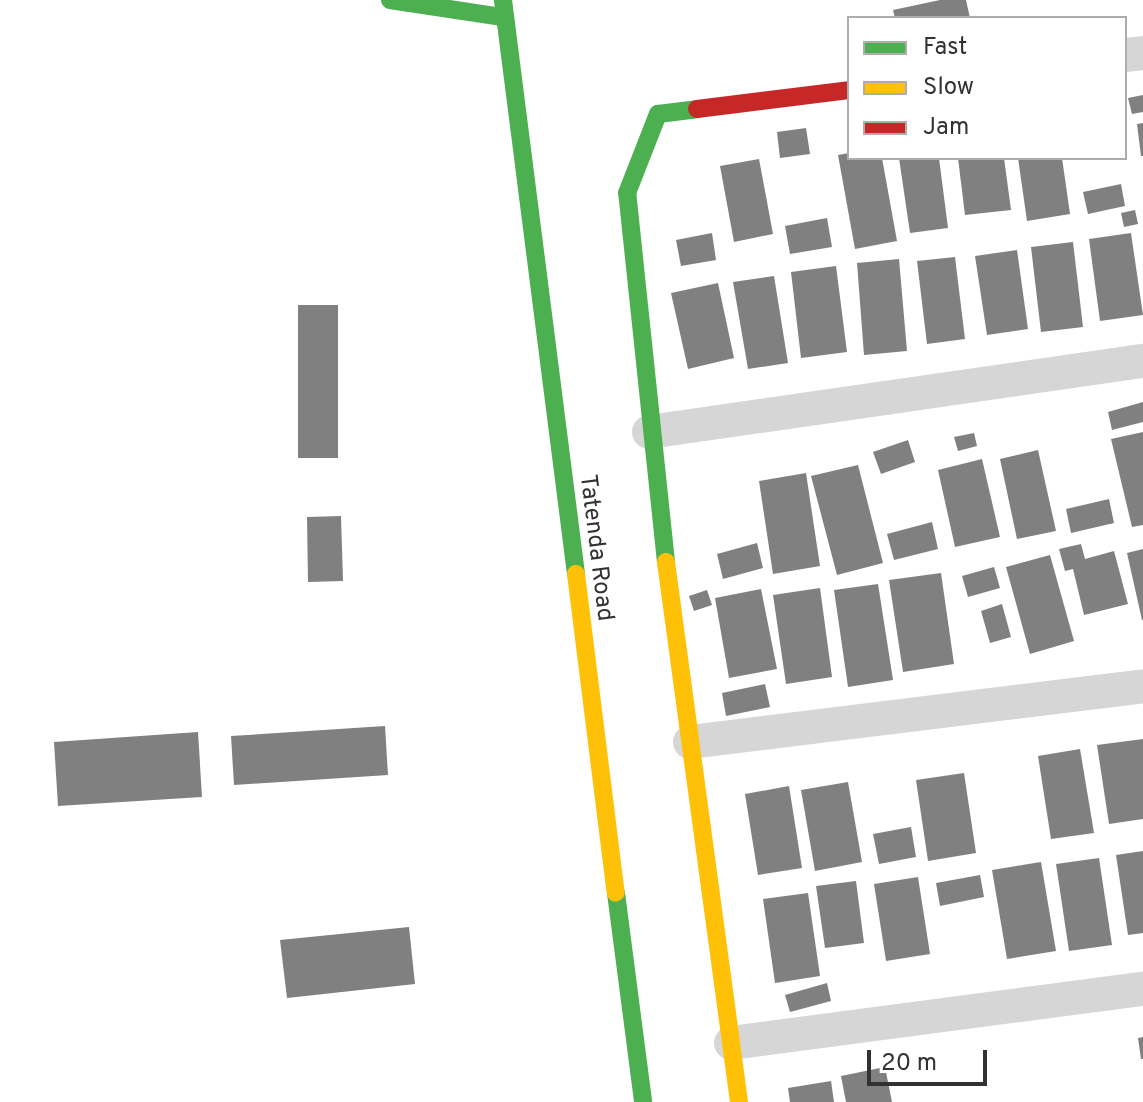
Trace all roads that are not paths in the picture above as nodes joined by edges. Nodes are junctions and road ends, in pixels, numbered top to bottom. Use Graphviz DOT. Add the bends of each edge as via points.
graph roads {
  1 [pos="390,0"];
  2 [pos="503,9"];
  3 [pos="847,90"];
  4 [pos="1143,361"];
  5 [pos="649,432"];
  6 [pos="1143,686"];
  7 [pos="690,742"];
  8 [pos="1143,989"];
  9 [pos="731,1043"];
  10 [pos="643,1102"];
  11 [pos="739,1102"];
  1 -- 2 [label="street"];
  2 -- 10 [label="street, Tatenda Road"];
  3 -- 5 [label="street" via="658,114 627,193"];
  4 -- 5 [label="street"];
  5 -- 7 [label="street"];
  6 -- 7 [label="street"];
  7 -- 9 [label="street"];
  8 -- 9 [label="street"];
  9 -- 11 [label="street"];
}
